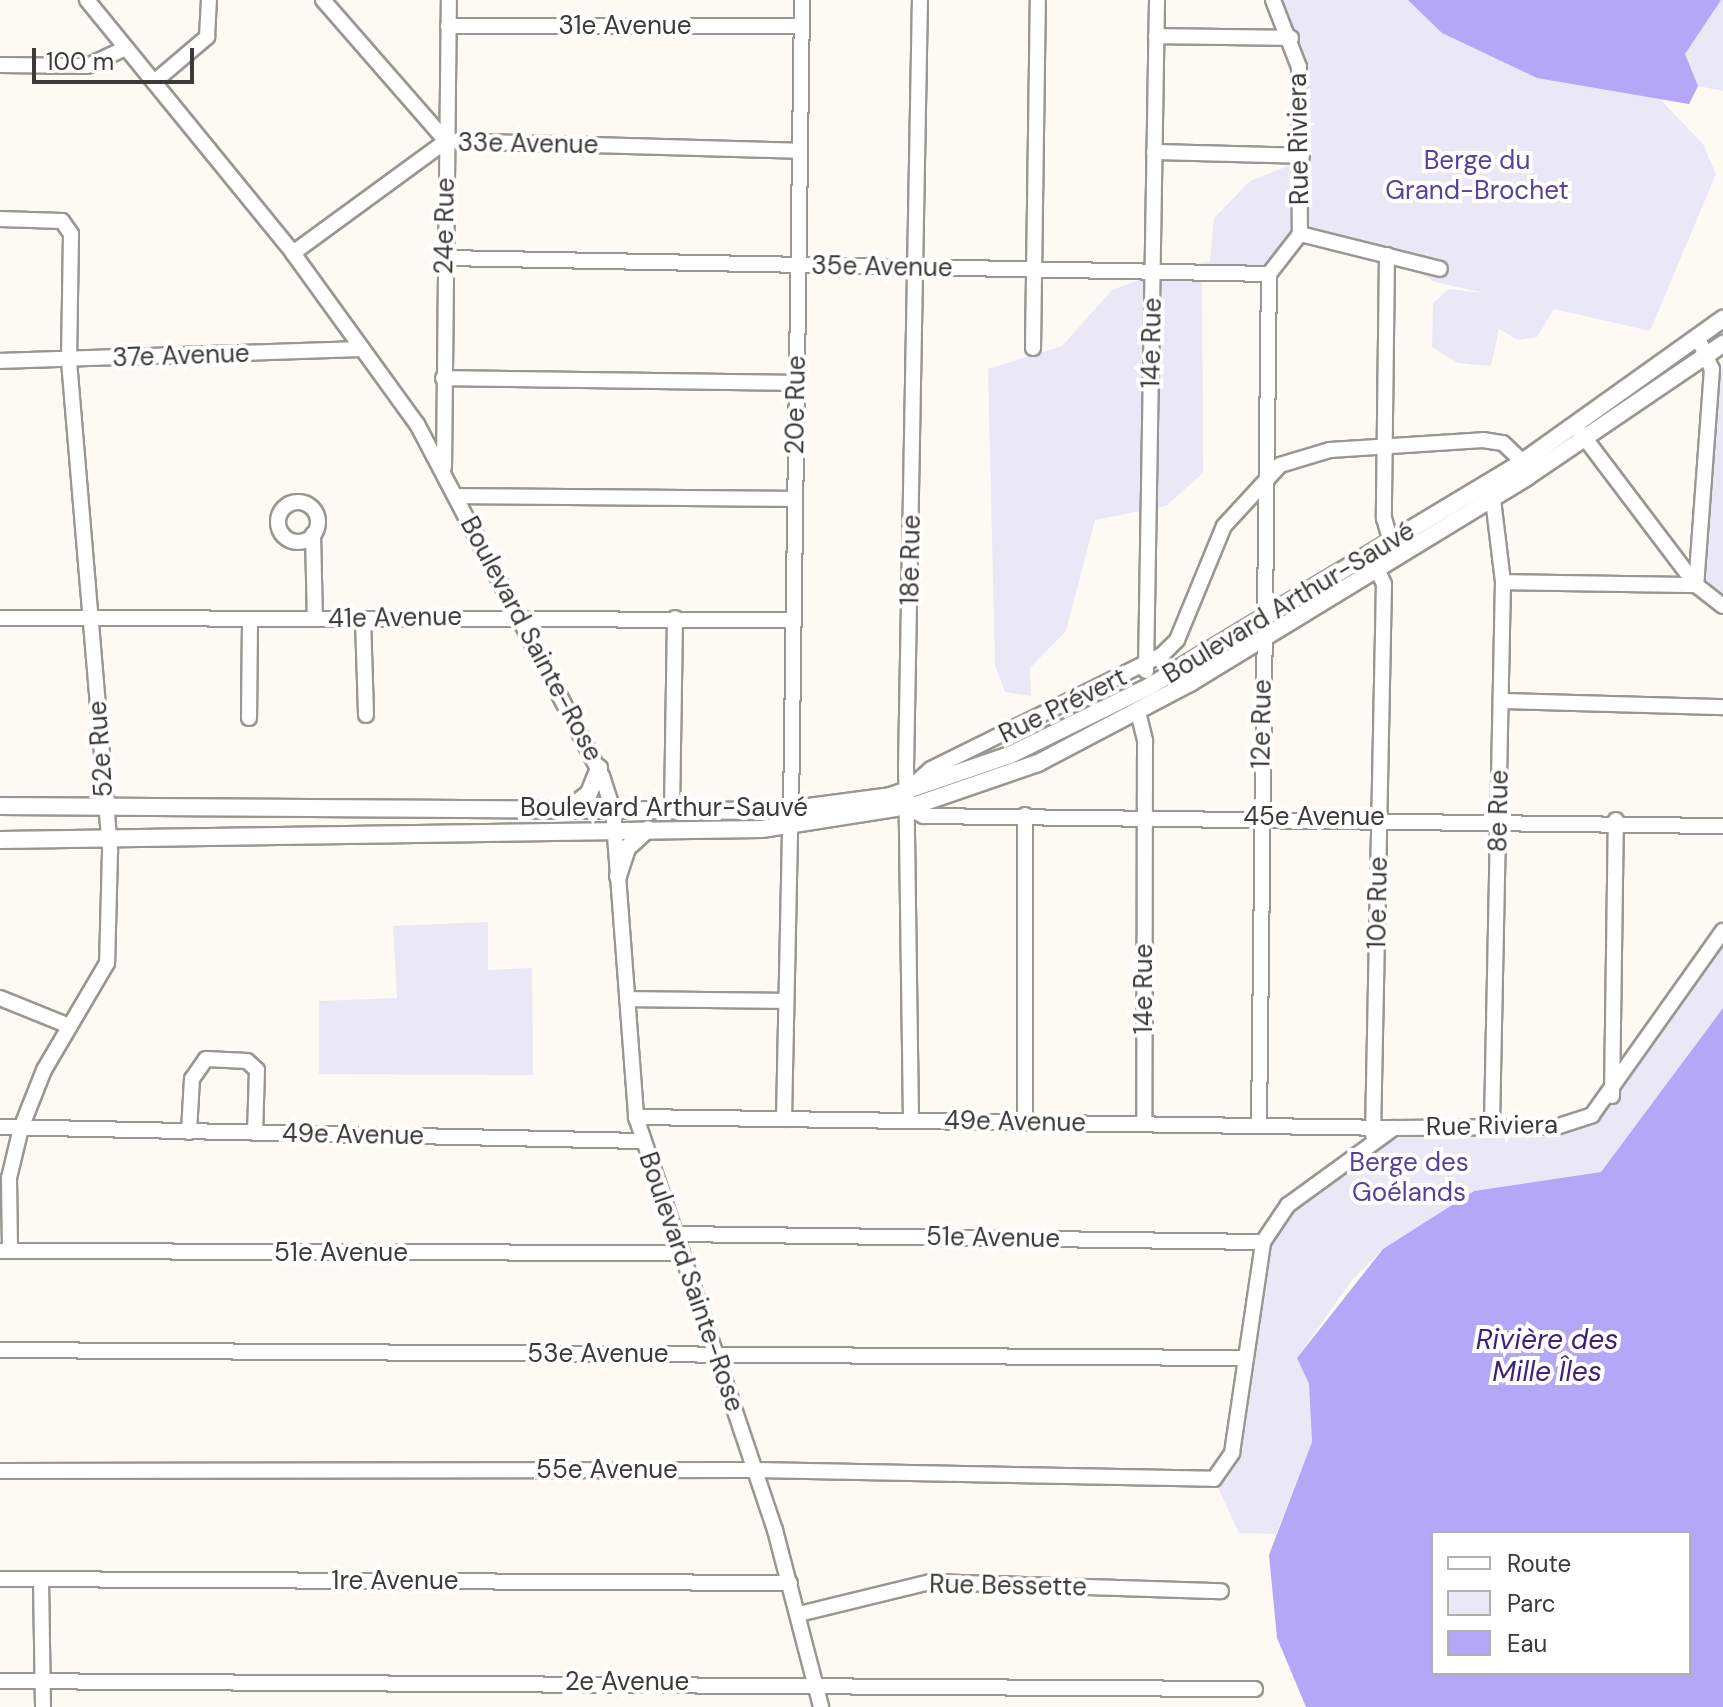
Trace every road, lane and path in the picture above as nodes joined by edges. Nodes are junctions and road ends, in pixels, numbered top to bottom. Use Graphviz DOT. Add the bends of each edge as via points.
graph roads {
  1 [pos="87,0"];
  2 [pos="209,0"];
  3 [pos="323,0"];
  4 [pos="449,0"];
  5 [pos="802,0"];
  6 [pos="920,0"];
  7 [pos="1038,0"];
  8 [pos="1157,0"];
  9 [pos="1273,0"];
  10 [pos="448,26"];
  11 [pos="802,26"];
  12 [pos="1156,36"];
  13 [pos="1291,38"];
  14 [pos="126,48"];
  15 [pos="0,65"];
  16 [pos="154,82"];
  17 [pos="446,141"];
  18 [pos="800,151"];
  19 [pos="1154,152"];
  20 [pos="1302,156"];
  21 [pos="0,219"];
  22 [pos="1300,234"];
  23 [pos="293,253"];
  24 [pos="1387,255"];
  25 [pos="445,258"];
  26 [pos="798,265"];
  27 [pos="916,267"];
  28 [pos="1440,269"];
  29 [pos="1034,270"];
  30 [pos="1153,272"];
  31 [pos="1269,274"];
  32 [pos="1723,319"];
  33 [pos="1698,338"];
  34 [pos="1723,344"];
  35 [pos="1033,348"];
  36 [pos="362,349"];
  37 [pos="1707,355"];
  38 [pos="0,361"];
  39 [pos="69,361"];
  40 [pos="443,378"];
  41 [pos="796,383"];
  42 [pos="442,405"];
  43 [pos="410,416"];
  44 [pos="1581,433"];
  45 [pos="1386,445"];
  46 [pos="1528,468"];
  47 [pos="1267,474"];
  48 [pos="445,475"];
  49 [pos="456,496"];
  50 [pos="795,499"];
  51 [pos="1493,499"];
  52 [pos="313,534"];
  53 [pos="1391,542"];
  54 [pos="1377,569"];
  55 [pos="1503,582"];
  56 [pos="1696,585"];
  57 [pos="1723,606"];
  58 [pos="519,615"];
  59 [pos="0,618"];
  60 [pos="675,618"];
  61 [pos="1263,618"];
  62 [pos="315,619"];
  63 [pos="363,619"];
  64 [pos="250,620"];
  65 [pos="794,620"];
  66 [pos="92,622"];
  67 [pos="1263,639"];
  68 [pos="1147,665"];
  69 [pos="1150,686"];
  70 [pos="1502,701"];
  71 [pos="1723,707"];
  72 [pos="1138,712"];
  73 [pos="366,715"];
  74 [pos="249,718"];
  75 [pos="599,768"];
  76 [pos="907,790"];
  77 [pos="0,806"];
  78 [pos="105,807"];
  79 [pos="570,808"];
  80 [pos="908,808"];
  81 [pos="613,809"];
  82 [pos="672,810"];
  83 [pos="1025,815"];
  84 [pos="1144,815"];
  85 [pos="1261,817"];
  86 [pos="1380,817"];
  87 [pos="790,819"];
  88 [pos="1616,820"];
  89 [pos="1499,821"];
  90 [pos="1723,826"];
  91 [pos="614,829"];
  92 [pos="648,829"];
  93 [pos="109,838"];
  94 [pos="0,840"];
  95 [pos="618,876"];
  96 [pos="1723,931"];
  97 [pos="0,998"];
  98 [pos="627,999"];
  99 [pos="786,1001"];
  100 [pos="69,1026"];
  101 [pos="1612,1096"];
  102 [pos="636,1117"];
  103 [pos="784,1119"];
  104 [pos="911,1120"];
  105 [pos="1025,1122"];
  106 [pos="1144,1124"];
  107 [pos="1492,1124"];
  108 [pos="1259,1126"];
  109 [pos="0,1127"];
  110 [pos="21,1128"];
  111 [pos="189,1132"];
  112 [pos="255,1133"];
  113 [pos="1373,1134"];
  114 [pos="642,1141"];
  115 [pos="675,1234"];
  116 [pos="1263,1242"];
  117 [pos="5,1251"];
  118 [pos="682,1253"];
  119 [pos="0,1350"];
  120 [pos="716,1355"];
  121 [pos="1243,1358"];
  122 [pos="756,1470"];
  123 [pos="0,1471"];
  124 [pos="1214,1479"];
  125 [pos="0,1579"];
  126 [pos="41,1579"];
  127 [pos="790,1583"];
  128 [pos="1221,1591"];
  129 [pos="799,1614"];
  130 [pos="0,1681"];
  131 [pos="43,1681"];
  132 [pos="816,1683"];
  133 [pos="1255,1689"];
  134 [pos="43,1707"];
  135 [pos="821,1707"];
  1 -- 14 [label="street, Boulevard Sainte-Rose"];
  2 -- 16 [label="street" via="207,37"];
  3 -- 17 [label="street"];
  4 -- 10 [label="street, 24e Rue"];
  5 -- 11 [label="street, 20e Rue"];
  6 -- 27 [label="street, 18e Rue"];
  7 -- 29 [label="street"];
  8 -- 12 [label="street, 14e Rue"];
  9 -- 13 [label="street, Rue Riviera"];
  10 -- 11 [label="street, 31e Avenue"];
  10 -- 17 [label="street, 24e Rue"];
  11 -- 18 [label="street, 20e Rue"];
  12 -- 13 [label="street"];
  12 -- 19 [label="street, 14e Rue"];
  13 -- 20 [label="street, Rue Riviera"];
  14 -- 15 [label="street" via="87,66"];
  14 -- 16 [label="street, Boulevard Sainte-Rose"];
  16 -- 23 [label="street, Boulevard Sainte-Rose"];
  17 -- 18 [label="street, 33e Avenue"];
  17 -- 23 [label="street, 33e Avenue"];
  17 -- 25 [label="street, 24e Rue"];
  18 -- 26 [label="street, 20e Rue"];
  19 -- 20 [label="street"];
  19 -- 30 [label="street, 14e Rue"];
  20 -- 22 [label="street, Rue Riviera"];
  21 -- 39 [label="street, 52e Rue" via="68,225"];
  22 -- 24 [label="street, Rue Riviera"];
  22 -- 31 [label="street"];
  23 -- 36 [label="street, Boulevard Sainte-Rose"];
  24 -- 28 [label="street, Rue Riviera"];
  24 -- 45 [label="street"];
  25 -- 26 [label="street, 35e Avenue"];
  25 -- 40 [label="street, 24e Rue"];
  26 -- 27 [label="street, 35e Avenue"];
  26 -- 41 [label="street, 20e Rue"];
  27 -- 29 [label="street, 35e Avenue"];
  27 -- 76 [label="street, 18e Rue"];
  29 -- 30 [label="street, 35e Avenue"];
  29 -- 35 [label="street"];
  30 -- 31 [label="street, 35e Avenue"];
  30 -- 68 [label="street, 14e Rue"];
  31 -- 47 [label="street, 12e Rue"];
  32 -- 33 [label="main road, Boulevard Arthur-Sauvé"];
  33 -- 37 [label="street"];
  33 -- 44 [label="main road, Boulevard Arthur-Sauvé"];
  34 -- 37 [label="main road, Boulevard Arthur-Sauvé"];
  36 -- 39 [label="street, 37e Avenue"];
  36 -- 43 [label="street, Boulevard Sainte-Rose"];
  37 -- 44 [label="main road, Boulevard Arthur-Sauvé"];
  37 -- 56 [label="street" via="1712,369"];
  38 -- 39 [label="street, 37e Avenue"];
  39 -- 66 [label="street, 52e Rue"];
  40 -- 41 [label="street"];
  40 -- 42 [label="street, 24e Rue"];
  41 -- 50 [label="street, 20e Rue"];
  42 -- 43 [label="street"];
  42 -- 48 [label="street, 24e Rue"];
  43 -- 48 [label="street, Boulevard Sainte-Rose"];
  44 -- 46 [label="main road, Boulevard Arthur-Sauvé"];
  44 -- 56 [label="street"];
  45 -- 46 [label="street, Rue Prévert" via="1496,441"];
  45 -- 47 [label="street, Rue Prévert" via="1306,454"];
  45 -- 53 [label="street"];
  46 -- 51 [label="main road, Boulevard Arthur-Sauvé"];
  46 -- 53 [label="main road, Boulevard Arthur-Sauvé"];
  47 -- 61 [label="street, 12e Rue"];
  47 -- 68 [label="street, Rue Prévert" via="1219,534 1177,640"];
  48 -- 49 [label="street, Boulevard Sainte-Rose"];
  49 -- 50 [label="street"];
  49 -- 58 [label="street, Boulevard Sainte-Rose"];
  50 -- 65 [label="street, 20e Rue"];
  51 -- 54 [label="main road, Boulevard Arthur-Sauvé"];
  51 -- 55 [label="street, 8e Rue"];
  52 -- 62 [label="street"];
  53 -- 61 [label="main road, Boulevard Arthur-Sauvé"];
  54 -- 67 [label="main road, Boulevard Arthur-Sauvé"];
  54 -- 86 [label="street, 10e Rue" via="1384,584"];
  55 -- 56 [label="street"];
  55 -- 70 [label="street, 8e Rue"];
  56 -- 57 [label="street"];
  58 -- 60 [label="street, 41e Avenue"];
  58 -- 63 [label="street, 41e Avenue"];
  58 -- 75 [label="street, Boulevard Sainte-Rose"];
  59 -- 66 [label="street, 41e Avenue"];
  60 -- 65 [label="street, 41e Avenue"];
  60 -- 82 [label="street"];
  61 -- 67 [label="street, 12e Rue"];
  61 -- 69 [label="main road, Boulevard Arthur-Sauvé"];
  62 -- 63 [label="street, 41e Avenue"];
  62 -- 64 [label="street, 41e Avenue"];
  63 -- 73 [label="street"];
  64 -- 66 [label="street, 41e Avenue"];
  64 -- 74 [label="street"];
  65 -- 87 [label="street, 20e Rue"];
  66 -- 78 [label="street, 52e Rue"];
  67 -- 72 [label="main road, Boulevard Arthur-Sauvé"];
  67 -- 85 [label="street, 12e Rue"];
  68 -- 69 [label="street, 14e Rue"];
  68 -- 76 [label="street, Rue Prévert" via="931,769"];
  69 -- 76 [label="main road, Boulevard Arthur-Sauvé" via="1010,755"];
  70 -- 71 [label="street"];
  70 -- 89 [label="street, 8e Rue"];
  72 -- 80 [label="main road, Boulevard Arthur-Sauvé" via="1027,767"];
  72 -- 84 [label="street, 14e Rue"];
  75 -- 79 [label="main road" via="589,793"];
  75 -- 81 [label="street, Boulevard Sainte-Rose"];
  76 -- 80 [label="street, 18e Rue"];
  76 -- 87 [label="main road, Boulevard Arthur-Sauvé"];
  77 -- 78 [label="main road, Boulevard Arthur-Sauvé"];
  78 -- 79 [label="main road, Boulevard Arthur-Sauvé"];
  78 -- 93 [label="street, 52e Rue"];
  79 -- 81 [label="main road, Boulevard Arthur-Sauvé"];
  80 -- 83 [label="street, 45e Avenue" via="924,816"];
  80 -- 87 [label="main road, Boulevard Arthur-Sauvé"];
  80 -- 104 [label="street, 18e Rue"];
  81 -- 82 [label="main road, Boulevard Arthur-Sauvé"];
  81 -- 91 [label="street, Boulevard Sainte-Rose"];
  82 -- 87 [label="main road, Boulevard Arthur-Sauvé"];
  83 -- 84 [label="street, 45e Avenue"];
  83 -- 105 [label="street"];
  84 -- 85 [label="street, 45e Avenue"];
  84 -- 106 [label="street, 14e Rue"];
  85 -- 86 [label="street, 45e Avenue"];
  85 -- 108 [label="street, 12e Rue"];
  86 -- 89 [label="street, 45e Avenue"];
  86 -- 113 [label="street, 10e Rue"];
  87 -- 92 [label="main road, Boulevard Arthur-Sauvé"];
  87 -- 99 [label="street, 20e Rue"];
  88 -- 89 [label="street, 45e Avenue"];
  88 -- 90 [label="street, 45e Avenue"];
  88 -- 101 [label="street"];
  89 -- 107 [label="street, 8e Rue"];
  91 -- 92 [label="main road, Boulevard Arthur-Sauvé"];
  91 -- 93 [label="main road, Boulevard Arthur-Sauvé"];
  91 -- 95 [label="street, Boulevard Sainte-Rose"];
  92 -- 95 [label="main road" via="627,848"];
  93 -- 94 [label="main road, Boulevard Arthur-Sauvé"];
  93 -- 100 [label="street, 52e Rue" via="107,963"];
  95 -- 98 [label="street, Boulevard Sainte-Rose"];
  96 -- 101 [label="street, Rue Riviera"];
  97 -- 100 [label="street"];
  98 -- 99 [label="street"];
  98 -- 102 [label="street, Boulevard Sainte-Rose"];
  99 -- 103 [label="street, 20e Rue"];
  100 -- 110 [label="street, 52e Rue"];
  101 -- 107 [label="street, Rue Riviera" via="1571,1125"];
  102 -- 103 [label="street, 49e Avenue"];
  102 -- 114 [label="street, Boulevard Sainte-Rose"];
  103 -- 104 [label="street, 49e Avenue"];
  104 -- 105 [label="street, 49e Avenue"];
  105 -- 106 [label="street, 49e Avenue"];
  106 -- 108 [label="street, 49e Avenue"];
  107 -- 113 [label="street, Rue Riviera" via="1394,1128"];
  108 -- 113 [label="street, 49e Avenue"];
  109 -- 110 [label="street, 49e Avenue"];
  110 -- 111 [label="street, 49e Avenue"];
  110 -- 117 [label="street, 52e Rue" via="9,1178"];
  111 -- 112 [label="street, 49e Avenue"];
  111 -- 112 [label="street, 49e Avenue" via="192,1079 196,1064 206,1059 247,1061 257,1070"];
  112 -- 114 [label="street, 49e Avenue"];
  113 -- 116 [label="street, Rue Riviera" via="1308,1184"];
  114 -- 115 [label="street, Boulevard Sainte-Rose"];
  115 -- 116 [label="street, 51e Avenue"];
  115 -- 118 [label="street, Boulevard Sainte-Rose"];
  116 -- 121 [label="street, Rue Riviera"];
  117 -- 118 [label="street, 51e Avenue"];
  118 -- 120 [label="street, Boulevard Sainte-Rose"];
  119 -- 120 [label="street, 53e Avenue"];
  120 -- 121 [label="street, 53e Avenue"];
  120 -- 122 [label="street, Boulevard Sainte-Rose"];
  121 -- 124 [label="street, Rue Riviera" via="1232,1453"];
  122 -- 123 [label="street, 55e Avenue"];
  122 -- 124 [label="street, 55e Avenue"];
  122 -- 127 [label="street, Boulevard Sainte-Rose"];
  125 -- 126 [label="street, 1re Avenue"];
  126 -- 127 [label="street, 1re Avenue"];
  126 -- 131 [label="street"];
  127 -- 129 [label="street, Boulevard Sainte-Rose"];
  128 -- 129 [label="street, Rue Bessette" via="930,1582"];
  129 -- 132 [label="street, Boulevard Sainte-Rose"];
  130 -- 131 [label="street, 2e Avenue"];
  131 -- 132 [label="street, 2e Avenue"];
  131 -- 134 [label="street"];
  132 -- 133 [label="street, 2e Avenue"];
  132 -- 135 [label="street, Boulevard Sainte-Rose"];
}
